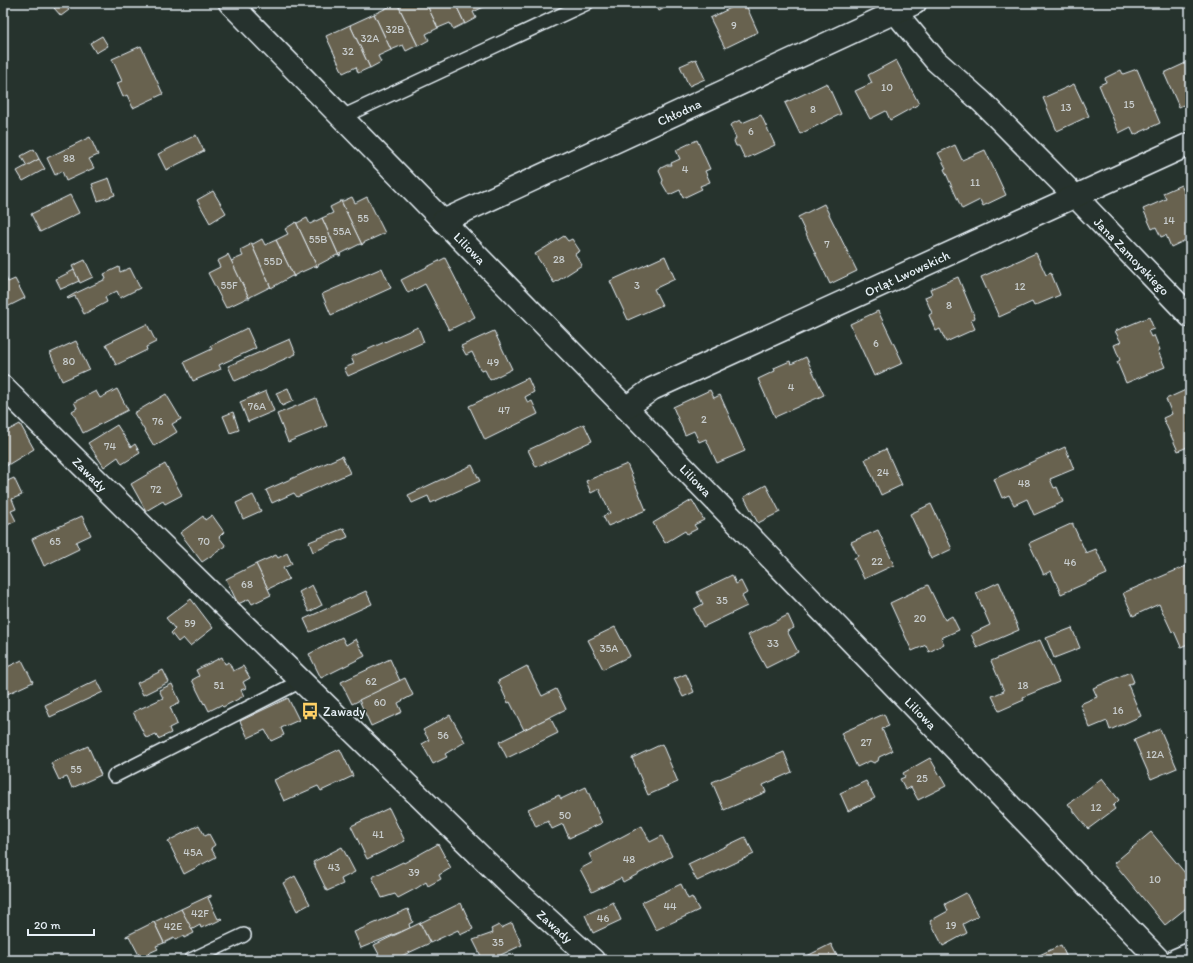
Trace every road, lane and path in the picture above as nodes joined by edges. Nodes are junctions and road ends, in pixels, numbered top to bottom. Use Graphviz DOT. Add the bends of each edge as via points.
graph roads {
  1 [pos="230,3"];
  2 [pos="587,3"];
  3 [pos="915,3"];
  4 [pos="895,12"];
  5 [pos="342,117"];
  6 [pos="1190,144"];
  7 [pos="1075,196"];
  8 [pos="444,221"];
  9 [pos="1190,316"];
  10 [pos="3,387"];
  11 [pos="626,408"];
  12 [pos="301,681"];
  13 [pos="114,776"];
  14 [pos="244,935"];
  15 [pos="1190,954"];
  16 [pos="191,960"];
  17 [pos="593,960"];
  18 [pos="1159,960"];
  19 [pos="1176,960"];
  1 -- 5 [label="street, Liliowa"];
  2 -- 5 [label="lane"];
  3 -- 4 [label="street, Chłodna"];
  4 -- 7 [label="street, Jana Zamoyskiego" via="936,61 982,102"];
  4 -- 8 [label="street, Chłodna"];
  5 -- 8 [label="street, Liliowa"];
  6 -- 7 [label="street, Orląt Lwowskich"];
  7 -- 9 [label="street, Jana Zamoyskiego"];
  7 -- 11 [label="street, Orląt Lwowskich" via="652,389"];
  8 -- 11 [label="street, Liliowa"];
  10 -- 12 [label="street, Zawady"];
  11 -- 18 [label="street, Liliowa"];
  12 -- 13 [label="lane"];
  12 -- 17 [label="street, Zawady" via="512,888"];
  14 -- 16 [label="lane"];
  15 -- 19 [label="street"];
}
